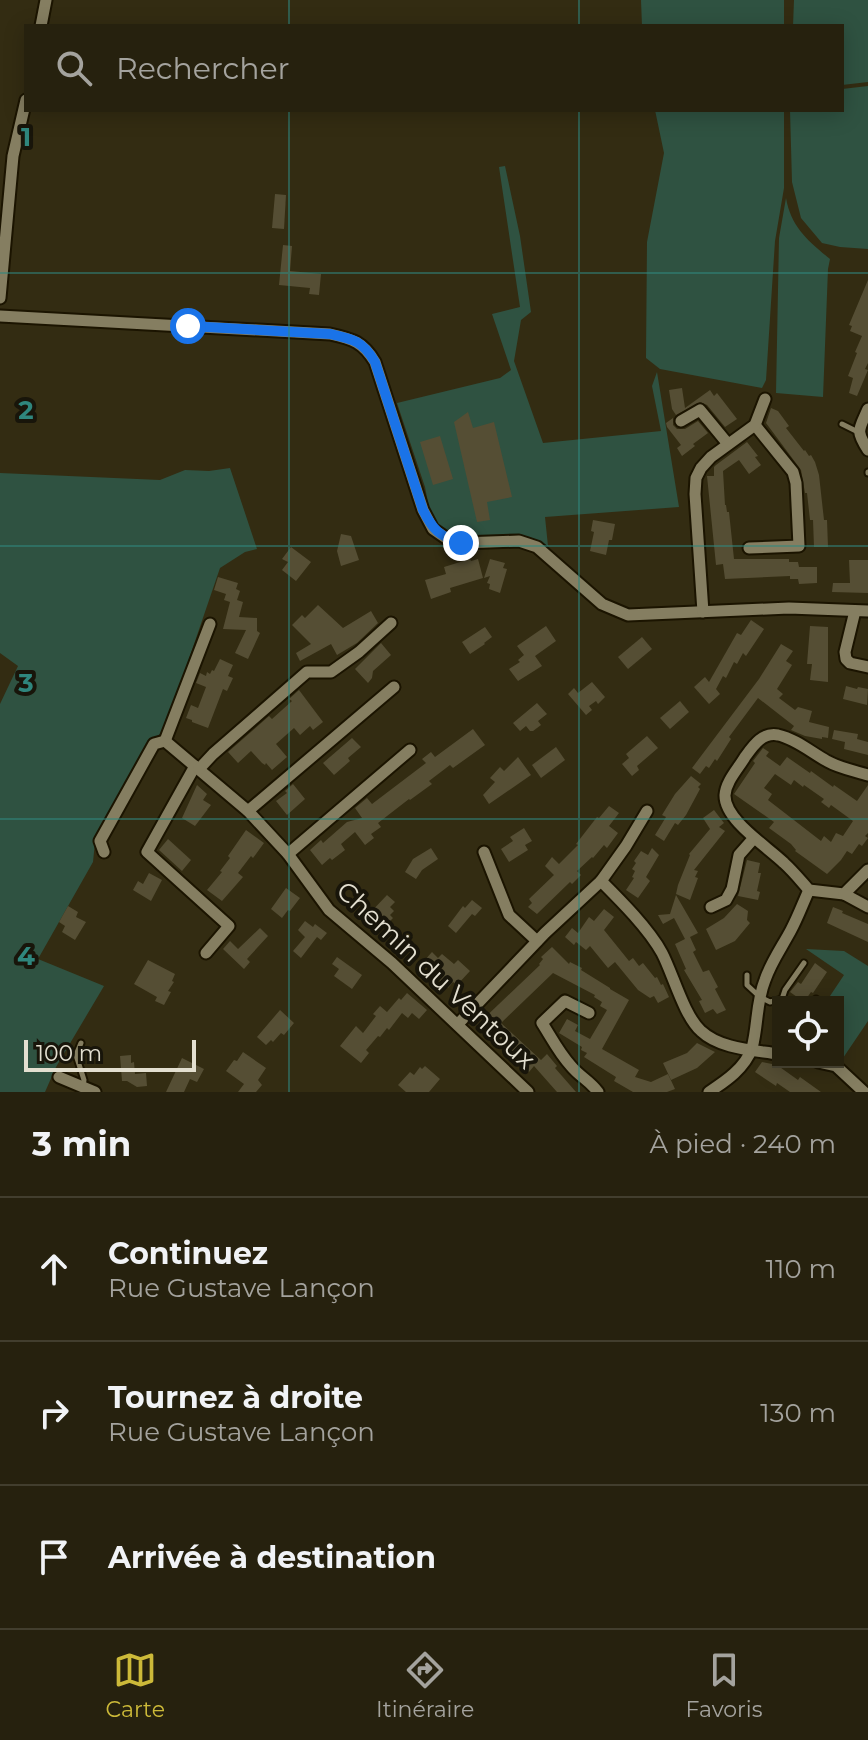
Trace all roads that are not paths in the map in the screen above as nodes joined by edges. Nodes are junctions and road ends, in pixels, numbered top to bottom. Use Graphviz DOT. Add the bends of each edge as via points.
graph roads {
  1 [pos="46,0"];
  2 [pos="41,24"];
  3 [pos="24,109"];
  4 [pos="0,298"];
  5 [pos="0,316"];
  6 [pos="765,399"];
  7 [pos="868,409"];
  8 [pos="681,421"];
  9 [pos="842,424"];
  10 [pos="755,425"];
  11 [pos="858,432"];
  12 [pos="728,444"];
  13 [pos="868,450"];
  14 [pos="749,548"];
  15 [pos="855,611"];
  16 [pos="868,611"];
  17 [pos="703,612"];
  18 [pos="391,623"];
  19 [pos="210,624"];
  20 [pos="868,667"];
  21 [pos="394,687"];
  22 [pos="165,741"];
  23 [pos="410,750"];
  24 [pos="197,768"];
  25 [pos="868,775"];
  26 [pos="248,811"];
  27 [pos="647,811"];
  28 [pos="754,838"];
  29 [pos="104,852"];
  30 [pos="484,852"];
  31 [pos="288,854"];
  32 [pos="868,870"];
  33 [pos="601,881"];
  34 [pos="809,890"];
  35 [pos="844,894"];
  36 [pos="711,907"];
  37 [pos="868,907"];
  38 [pos="537,941"];
  39 [pos="206,953"];
  40 [pos="804,963"];
  41 [pos="747,975"];
  42 [pos="786,996"];
  43 [pos="760,997"];
  44 [pos="772,1002"];
  45 [pos="589,1013"];
  46 [pos="458,1024"];
  47 [pos="81,1043"];
  48 [pos="751,1049"];
  49 [pos="772,1053"];
  50 [pos="838,1068"];
  51 [pos="59,1077"];
  52 [pos="83,1087"];
  53 [pos="95,1092"];
  54 [pos="528,1092"];
  55 [pos="598,1092"];
  56 [pos="709,1092"];
  57 [pos="864,1092"];
  1 -- 2 [label="street"];
  3 -- 4 [label="street" via="13,156"];
  5 -- 17 [label="street" via="352,339 367,348 375,362 433,529 461,543 519,541 537,547 602,604 628,615"];
  6 -- 10 [label="street"];
  7 -- 11 [label="street"];
  8 -- 12 [label="street" via="700,410"];
  9 -- 11 [label="lane"];
  10 -- 12 [label="street"];
  10 -- 14 [label="street" via="793,472 799,546"];
  11 -- 13 [label="street"];
  12 -- 17 [label="street" via="696,478"];
  15 -- 16 [label="street"];
  15 -- 17 [label="street"];
  15 -- 20 [label="street" via="846,659"];
  18 -- 24 [label="street" via="331,672 307,672"];
  19 -- 22 [label="street"];
  21 -- 26 [label="street"];
  22 -- 24 [label="street, Chemin du Ventoux"];
  22 -- 29 [label="street" via="154,744 130,785 100,841"];
  23 -- 31 [label="street"];
  24 -- 26 [label="street, Chemin du Ventoux"];
  24 -- 39 [label="street" via="147,852 229,926"];
  25 -- 28 [label="street" via="768,735 749,752 725,791 732,814"];
  26 -- 31 [label="street, Chemin du Ventoux"];
  27 -- 33 [label="street"];
  28 -- 34 [label="street"];
  28 -- 36 [label="street" via="739,855 726,900"];
  30 -- 38 [label="street" via="509,915"];
  31 -- 46 [label="street, Chemin du Ventoux" via="329,910"];
  32 -- 35 [label="street"];
  33 -- 38 [label="street"];
  33 -- 48 [label="street" via="660,950 699,1030 716,1042"];
  34 -- 35 [label="street"];
  34 -- 43 [label="street"];
  35 -- 37 [label="street"];
  38 -- 46 [label="street"];
  40 -- 42 [label="lane"];
  41 -- 43 [label="lane" via="747,985"];
  43 -- 44 [label="lane"];
  43 -- 48 [label="street"];
  45 -- 55 [label="street" via="565,1001 542,1023 567,1062"];
  46 -- 54 [label="street, Chemin du Ventoux"];
  47 -- 52 [label="lane" via="76,1055"];
  48 -- 49 [label="street"];
  48 -- 56 [label="street" via="727,1081"];
  50 -- 57 [label="street"];
  51 -- 52 [label="street"];
  52 -- 53 [label="street"];
}
